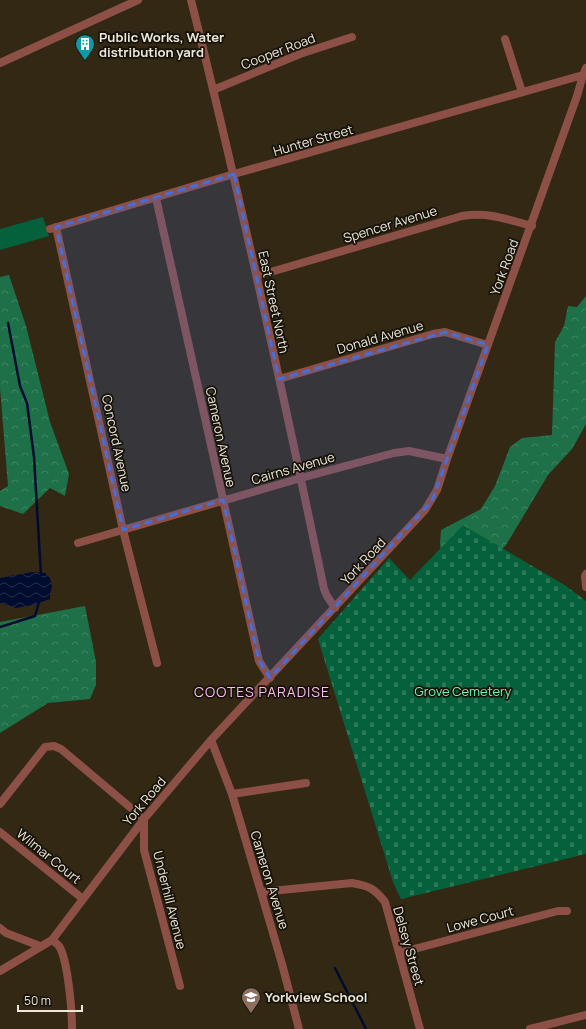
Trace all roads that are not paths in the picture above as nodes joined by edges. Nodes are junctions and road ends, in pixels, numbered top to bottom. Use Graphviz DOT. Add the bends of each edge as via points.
graph roads {
  1 [pos="138,0"];
  2 [pos="191,0"];
  3 [pos="352,37"];
  4 [pos="505,39"];
  5 [pos="0,63"];
  6 [pos="585,72"];
  7 [pos="213,90"];
  8 [pos="522,92"];
  9 [pos="234,174"];
  10 [pos="156,198"];
  11 [pos="532,226"];
  12 [pos="53,228"];
  13 [pos="257,276"];
  14 [pos="488,345"];
  15 [pos="279,379"];
  16 [pos="447,459"];
  17 [pos="301,478"];
  18 [pos="223,500"];
  19 [pos="124,530"];
  20 [pos="78,543"];
  21 [pos="586,574"];
  22 [pos="586,587"];
  23 [pos="335,608"];
  24 [pos="157,663"];
  25 [pos="270,678"];
  26 [pos="211,740"];
  27 [pos="306,783"];
  28 [pos="232,794"];
  29 [pos="0,804"];
  30 [pos="144,819"];
  31 [pos="0,832"];
  32 [pos="262,892"];
  33 [pos="83,899"];
  34 [pos="567,911"];
  35 [pos="0,928"];
  36 [pos="52,940"];
  37 [pos="40,946"];
  38 [pos="399,953"];
  39 [pos="0,971"];
  40 [pos="180,986"];
  41 [pos="586,1015"];
  42 [pos="72,1029"];
  43 [pos="299,1029"];
  44 [pos="420,1029"];
  45 [pos="530,1029"];
  1 -- 5 [label="street"];
  2 -- 7 [label="street, East Street North"];
  3 -- 7 [label="street, Cooper Road" via="300,54"];
  4 -- 8 [label="street"];
  6 -- 8 [label="street, Hunter Street"];
  6 -- 11 [label="street, York Road"];
  7 -- 9 [label="street, East Street North"];
  8 -- 9 [label="street, Hunter Street"];
  9 -- 10 [label="street, Hunter Street"];
  9 -- 13 [label="street, East Street North"];
  10 -- 12 [label="street, Hunter Street"];
  10 -- 18 [label="street, Cameron Avenue"];
  11 -- 13 [label="street, Spencer Avenue" via="476,213"];
  11 -- 14 [label="street, York Road"];
  12 -- 19 [label="street, Concord Avenue"];
  13 -- 15 [label="street, East Street North"];
  14 -- 15 [label="street, Donald Avenue" via="445,332"];
  14 -- 16 [label="street, York Road"];
  15 -- 17 [label="street, East Street North"];
  16 -- 17 [label="street, Cairns Avenue" via="409,451"];
  16 -- 23 [label="street, York Road" via="437,490 425,510"];
  17 -- 18 [label="street, Cairns Avenue"];
  17 -- 23 [label="street, East Street North" via="324,588"];
  18 -- 19 [label="street, Cairns Avenue"];
  18 -- 25 [label="street, Cameron Avenue" via="259,661"];
  19 -- 20 [label="street, Cairns Avenue"];
  19 -- 24 [label="street, Concord Avenue"];
  21 -- 22 [label="street"];
  23 -- 25 [label="street, York Road"];
  25 -- 26 [label="street, York Road"];
  26 -- 28 [label="street, Cameron Avenue"];
  26 -- 30 [label="street, York Road"];
  27 -- 28 [label="street"];
  28 -- 32 [label="street, Cameron Avenue"];
  29 -- 30 [label="street" via="44,747 54,746 61,749"];
  30 -- 33 [label="street, York Road"];
  30 -- 40 [label="street, Underhill Avenue" via="144,850"];
  31 -- 33 [label="street, Wilmar Court"];
  32 -- 38 [label="street, Delsey Street" via="352,883 363,885 377,892 385,902"];
  32 -- 43 [label="street, Cameron Avenue"];
  33 -- 36 [label="street, York Road"];
  34 -- 38 [label="street, Lowe Court" via="558,911"];
  35 -- 37 [label="street" via="6,933"];
  36 -- 37 [label="street, York Road"];
  36 -- 42 [label="street" via="59,946 66,970"];
  37 -- 39 [label="street, York Road"];
  38 -- 44 [label="street, Delsey Street"];
  41 -- 45 [label="street"];
}
